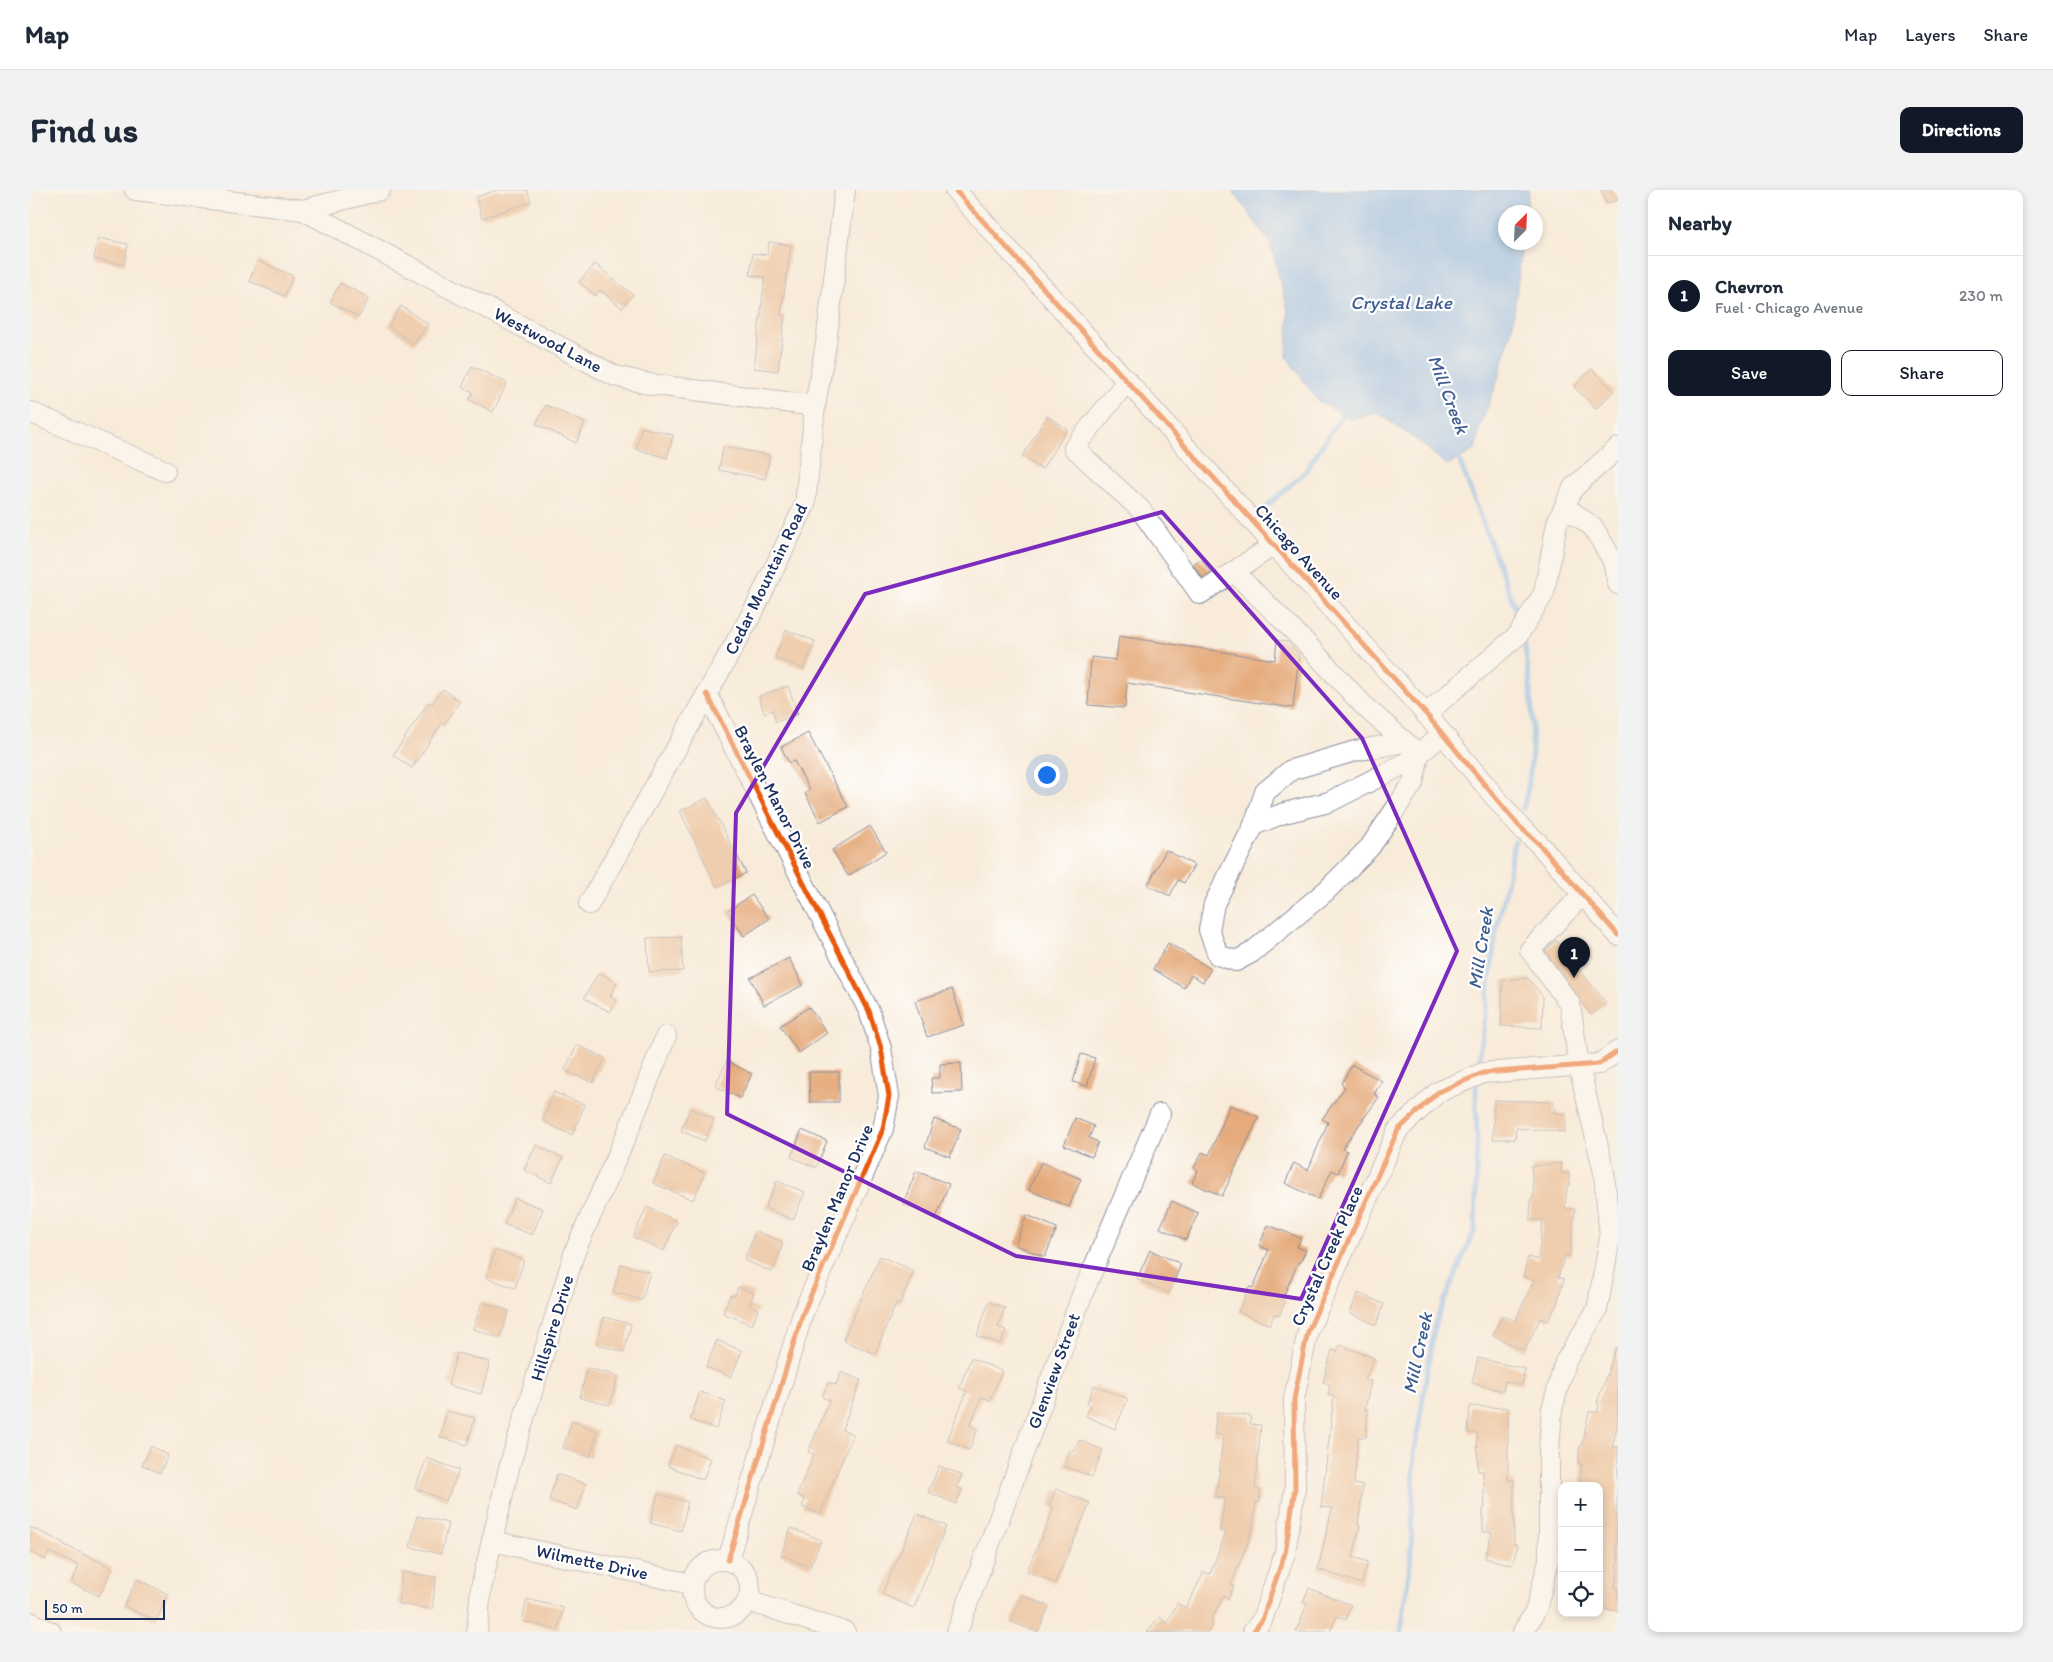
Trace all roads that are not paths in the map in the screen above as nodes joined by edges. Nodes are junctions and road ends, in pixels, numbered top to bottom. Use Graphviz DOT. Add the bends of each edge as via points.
graph roads {
  1 [pos="135,190"];
  2 [pos="380,190"];
  3 [pos="845,190"];
  4 [pos="955,190"];
  5 [pos="303,210"];
  6 [pos="1127,382"];
  7 [pos="816,406"];
  8 [pos="30,412"];
  9 [pos="1618,448"];
  10 [pos="165,472"];
  11 [pos="1565,506"];
  12 [pos="1274,545"];
  13 [pos="1234,572"];
  14 [pos="1618,584"];
  15 [pos="707,694"];
  16 [pos="1426,714"];
  17 [pos="1443,734"];
  18 [pos="1412,748"];
  19 [pos="1254,825"];
  20 [pos="1583,894"];
  21 [pos="589,904"];
  22 [pos="1618,935"];
  23 [pos="666,1036"];
  24 [pos="1618,1051"];
  25 [pos="1579,1066"];
  26 [pos="1160,1114"];
  27 [pos="492,1541"];
  28 [pos="728,1560"];
  29 [pos="691,1584"];
  30 [pos="748,1601"];
  31 [pos="30,1622"];
  32 [pos="714,1625"];
  33 [pos="52,1632"];
  34 [pos="477,1632"];
  35 [pos="845,1632"];
  36 [pos="957,1632"];
  37 [pos="1253,1632"];
  38 [pos="1523,1632"];
  1 -- 5 [label="street"];
  2 -- 5 [label="street"];
  3 -- 7 [label="street, Cedar Mountain Road"];
  4 -- 6 [label="street, Chicago Avenue"];
  5 -- 7 [label="street, Westwood Lane" via="615,376 650,384"];
  6 -- 12 [label="street, Chicago Avenue"];
  6 -- 13 [label="street" via="1074,448 1140,509 1200,594"];
  7 -- 15 [label="street, Cedar Mountain Road" via="806,505 754,610"];
  8 -- 10 [label="street"];
  9 -- 11 [label="street" via="1574,488"];
  11 -- 14 [label="street" via="1594,527 1613,561"];
  11 -- 16 [label="street" via="1558,523 1544,593 1518,635"];
  12 -- 13 [label="street"];
  12 -- 16 [label="street, Chicago Avenue"];
  13 -- 18 [label="street" via="1366,708"];
  15 -- 21 [label="street, Cedar Mountain Road"];
  15 -- 28 [label="street, Braylen Manor Drive" via="869,1011 881,1048 888,1096 883,1129 803,1313"];
  16 -- 17 [label="street, Chicago Avenue"];
  17 -- 18 [label="street"];
  17 -- 20 [label="street, Chicago Avenue" via="1520,826"];
  18 -- 19 [label="street" via="1404,764 1329,802 1284,813"];
  18 -- 19 [label="street" via="1355,751 1291,770 1265,792"];
  18 -- 19 [label="street" via="1413,783 1370,847 1326,891 1251,953 1236,960 1218,955 1209,930 1214,904"];
  20 -- 22 [label="street, Chicago Avenue"];
  20 -- 25 [label="street" via="1530,950 1570,1004"];
  23 -- 27 [label="street, Hillspire Drive" via="575,1250 510,1464"];
  24 -- 25 [label="street, Crystal Creek Place" via="1599,1064"];
  25 -- 37 [label="street, Crystal Creek Place" via="1483,1073 1438,1092 1398,1130 1308,1331 1294,1399 1295,1488 1285,1553 1262,1620"];
  25 -- 38 [label="street" via="1604,1173 1610,1238 1597,1310 1565,1362 1552,1409 1548,1450 1550,1560 1536,1610"];
  26 -- 36 [label="street, Glenview Street" via="1084,1290"];
  27 -- 29 [label="street, Wilmette Drive"];
  27 -- 34 [label="street, Hillspire Drive" via="481,1588"];
  28 -- 29 [label="street" via="718,1559 700,1567"];
  28 -- 30 [label="street" via="736,1563 748,1576"];
  29 -- 32 [label="street" via="694,1602"];
  30 -- 32 [label="street" via="734,1615"];
  30 -- 35 [label="street"];
  31 -- 33 [label="street"];
}
